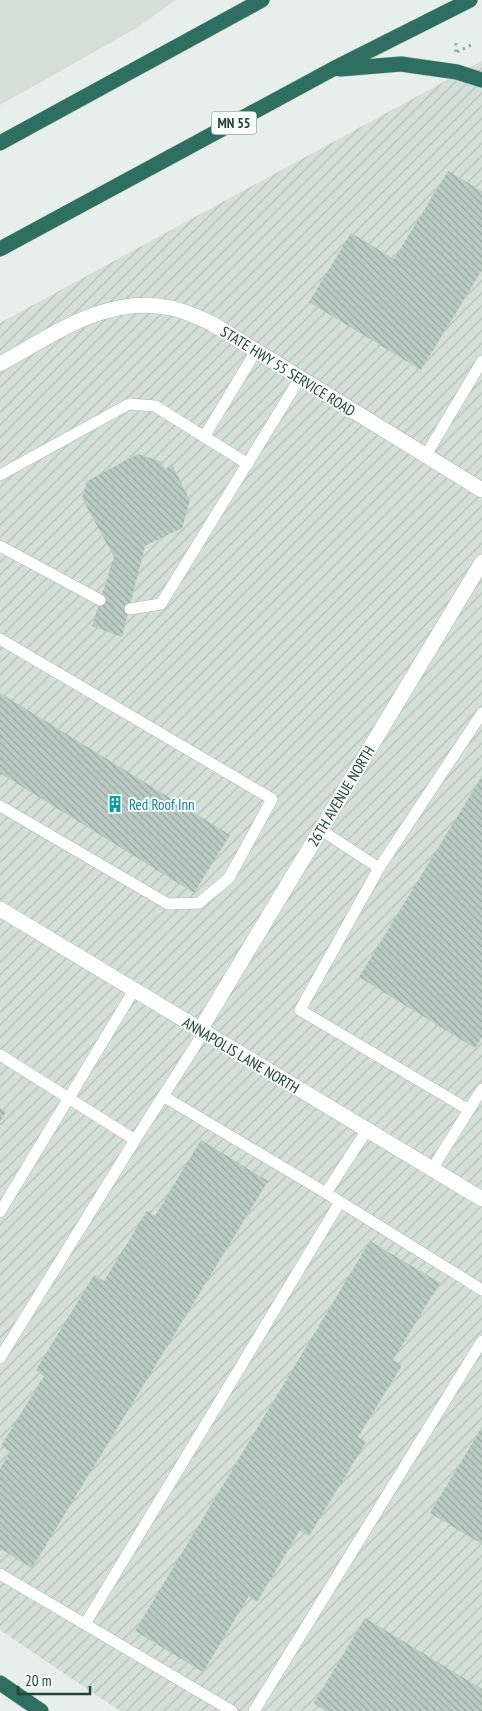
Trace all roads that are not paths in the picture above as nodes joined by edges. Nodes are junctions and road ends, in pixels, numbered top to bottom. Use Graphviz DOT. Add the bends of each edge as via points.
graph roads {
  1 [pos="242,0"];
  2 [pos="262,0"];
  3 [pos="470,0"];
  4 [pos="217,25"];
  5 [pos="333,69"];
  6 [pos="482,80"];
  7 [pos="0,143"];
  8 [pos="0,249"];
  9 [pos="256,351"];
  10 [pos="482,361"];
  11 [pos="0,364"];
  12 [pos="300,378"];
  13 [pos="204,437"];
  14 [pos="426,456"];
  15 [pos="248,464"];
  16 [pos="0,475"];
  17 [pos="482,490"];
  18 [pos="0,546"];
  19 [pos="482,562"];
  20 [pos="100,600"];
  21 [pos="130,609"];
  22 [pos="0,639"];
  23 [pos="482,713"];
  24 [pos="0,806"];
  25 [pos="321,830"];
  26 [pos="379,868"];
  27 [pos="0,909"];
  28 [pos="134,990"];
  29 [pos="202,1031"];
  30 [pos="0,1055"];
  31 [pos="482,1089"];
  32 [pos="162,1096"];
  33 [pos="68,1098"];
  34 [pos="469,1110"];
  35 [pos="367,1130"];
  36 [pos="135,1140"];
  37 [pos="432,1169"];
  38 [pos="326,1193"];
  39 [pos="482,1199"];
  40 [pos="340,1202"];
  41 [pos="0,1212"];
  42 [pos="482,1290"];
  43 [pos="481,1346"];
  44 [pos="0,1358"];
  45 [pos="0,1574"];
  46 [pos="85,1624"];
  47 [pos="0,1683"];
  48 [pos="41,1711"];
  49 [pos="232,1711"];
  50 [pos="254,1711"];
  1 -- 4 [label="highway"];
  2 -- 4 [label="highway"];
  3 -- 5 [label="highway, MN 55"];
  4 -- 7 [label="highway"];
  5 -- 6 [label="highway" via="401,64 457,72"];
  5 -- 8 [label="highway, MN 55"];
  9 -- 11 [label="street, STATE HWY 55 SERVICE ROAD" via="189,313 170,308 126,306 80,320"];
  9 -- 12 [label="street, STATE HWY 55 SERVICE ROAD"];
  9 -- 13 [label="lane"];
  10 -- 14 [label="lane"];
  12 -- 14 [label="street, STATE HWY 55 SERVICE ROAD"];
  12 -- 15 [label="lane"];
  13 -- 15 [label="lane"];
  13 -- 16 [label="lane" via="154,406 129,404"];
  14 -- 17 [label="street, STATE HWY 55 SERVICE ROAD"];
  15 -- 21 [label="lane" via="162,604"];
  18 -- 20 [label="lane"];
  19 -- 25 [label="street, 26TH AVENUE NORTH"];
  22 -- 24 [label="lane" via="272,799 229,878 199,903 168,904"];
  23 -- 26 [label="lane"];
  25 -- 26 [label="lane"];
  25 -- 29 [label="street, 26TH AVENUE NORTH"];
  26 -- 34 [label="lane" via="300,1010"];
  27 -- 28 [label="street, ANNAPOLIS LANE NORTH"];
  28 -- 29 [label="street, ANNAPOLIS LANE NORTH"];
  28 -- 33 [label="lane"];
  29 -- 32 [label="lane"];
  29 -- 35 [label="street, ANNAPOLIS LANE NORTH"];
  30 -- 33 [label="lane"];
  31 -- 34 [label="lane"];
  32 -- 36 [label="lane"];
  32 -- 38 [label="lane"];
  33 -- 36 [label="lane"];
  33 -- 41 [label="lane"];
  34 -- 37 [label="lane"];
  35 -- 37 [label="street, ANNAPOLIS LANE NORTH"];
  35 -- 38 [label="lane"];
  36 -- 44 [label="lane"];
  37 -- 39 [label="street, ANNAPOLIS LANE NORTH"];
  38 -- 40 [label="lane"];
  40 -- 42 [label="lane"];
  40 -- 46 [label="lane"];
  43 -- 50 [label="lane"];
  45 -- 46 [label="lane"];
  46 -- 49 [label="lane"];
  47 -- 48 [label="highway"];
}
